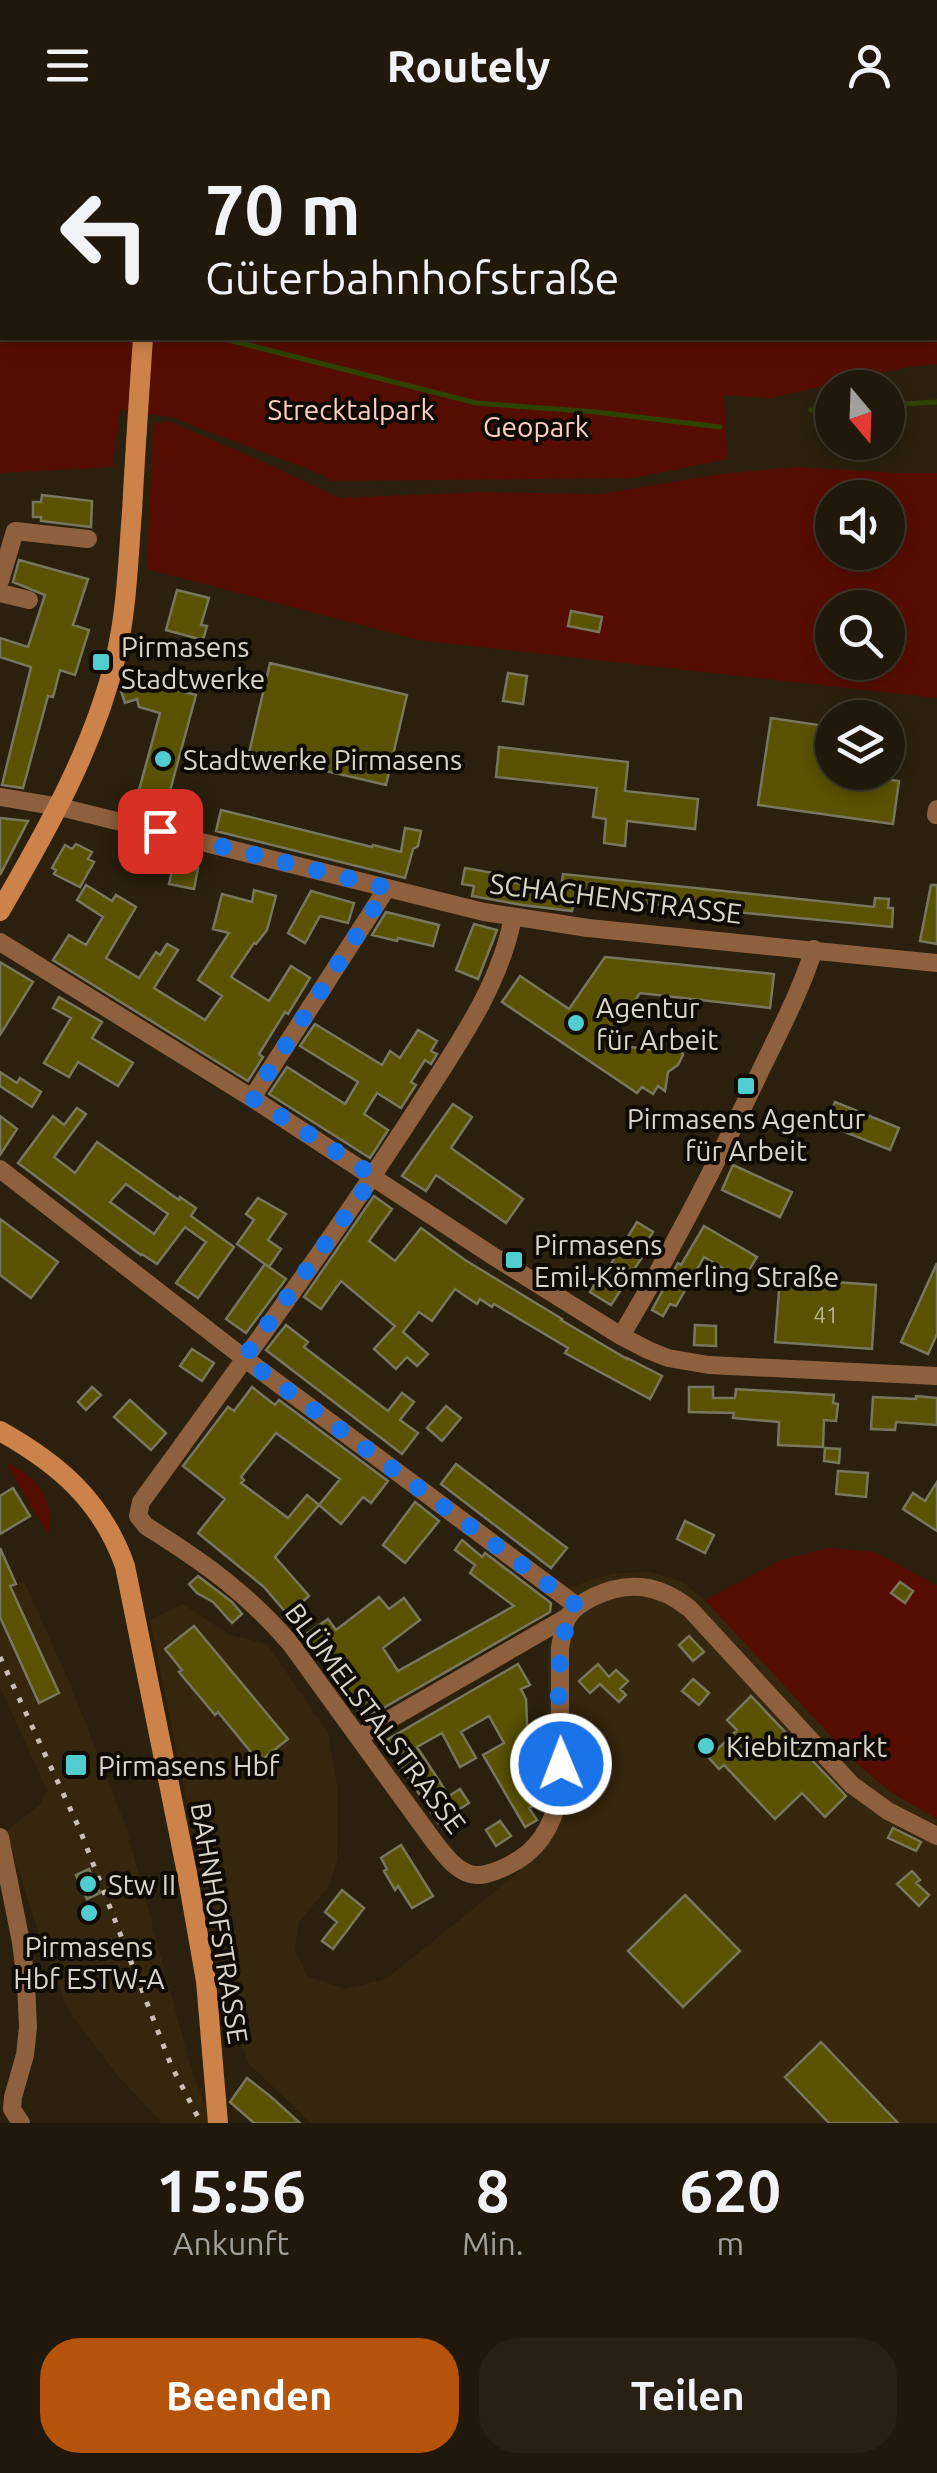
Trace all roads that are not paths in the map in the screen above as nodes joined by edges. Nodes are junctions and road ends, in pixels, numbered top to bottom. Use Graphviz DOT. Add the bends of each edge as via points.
graph roads {
  1 [pos="143,340"];
  2 [pos="8,530"];
  3 [pos="88,538"];
  4 [pos="0,581"];
  5 [pos="0,593"];
  6 [pos="28,600"];
  7 [pos="0,797"];
  8 [pos="60,807"];
  9 [pos="387,888"];
  10 [pos="0,911"];
  11 [pos="514,916"];
  12 [pos="0,942"];
  13 [pos="814,949"];
  14 [pos="937,963"];
  15 [pos="252,1098"];
  16 [pos="0,1169"];
  17 [pos="374,1176"];
  18 [pos="622,1336"];
  19 [pos="244,1358"];
  20 [pos="937,1376"];
  21 [pos="0,1430"];
  22 [pos="573,1611"];
  23 [pos="359,1737"];
  24 [pos="937,1836"];
  25 [pos="0,1837"];
  26 [pos="21,2123"];
  27 [pos="218,2123"];
  1 -- 8 [label="street" via="121,625 92,732"];
  2 -- 3 [label="street"];
  2 -- 4 [label="street"];
  5 -- 6 [label="street"];
  7 -- 8 [label="street, SCHACHENSTRASSE"];
  8 -- 9 [label="street, SCHACHENSTRASSE"];
  8 -- 10 [label="street"];
  9 -- 11 [label="street, SCHACHENSTRASSE"];
  9 -- 15 [label="street"];
  11 -- 13 [label="street, SCHACHENSTRASSE"];
  11 -- 17 [label="street" via="490,988"];
  12 -- 15 [label="street"];
  13 -- 14 [label="street, SCHACHENSTRASSE"];
  13 -- 18 [label="street" via="744,1107"];
  15 -- 17 [label="street"];
  16 -- 19 [label="street"];
  17 -- 18 [label="street"];
  17 -- 19 [label="street"];
  18 -- 20 [label="street" via="698,1364"];
  19 -- 22 [label="street"];
  19 -- 23 [label="street, BLÜMELSTALSTRASSE" via="141,1502 138,1516 264,1612"];
  21 -- 27 [label="street, BAHNHOFSTRASSE" via="72,1480 118,1546 206,1981"];
  22 -- 23 [label="street"];
  22 -- 23 [label="street, BLÜMELSTALSTRASSE" via="560,1648 558,1802 548,1830 520,1859 477,1876 460,1870"];
  22 -- 24 [label="street" via="626,1586 676,1597 852,1785"];
  25 -- 26 [label="street" via="26,1983 28,2028 12,2109"];
}
